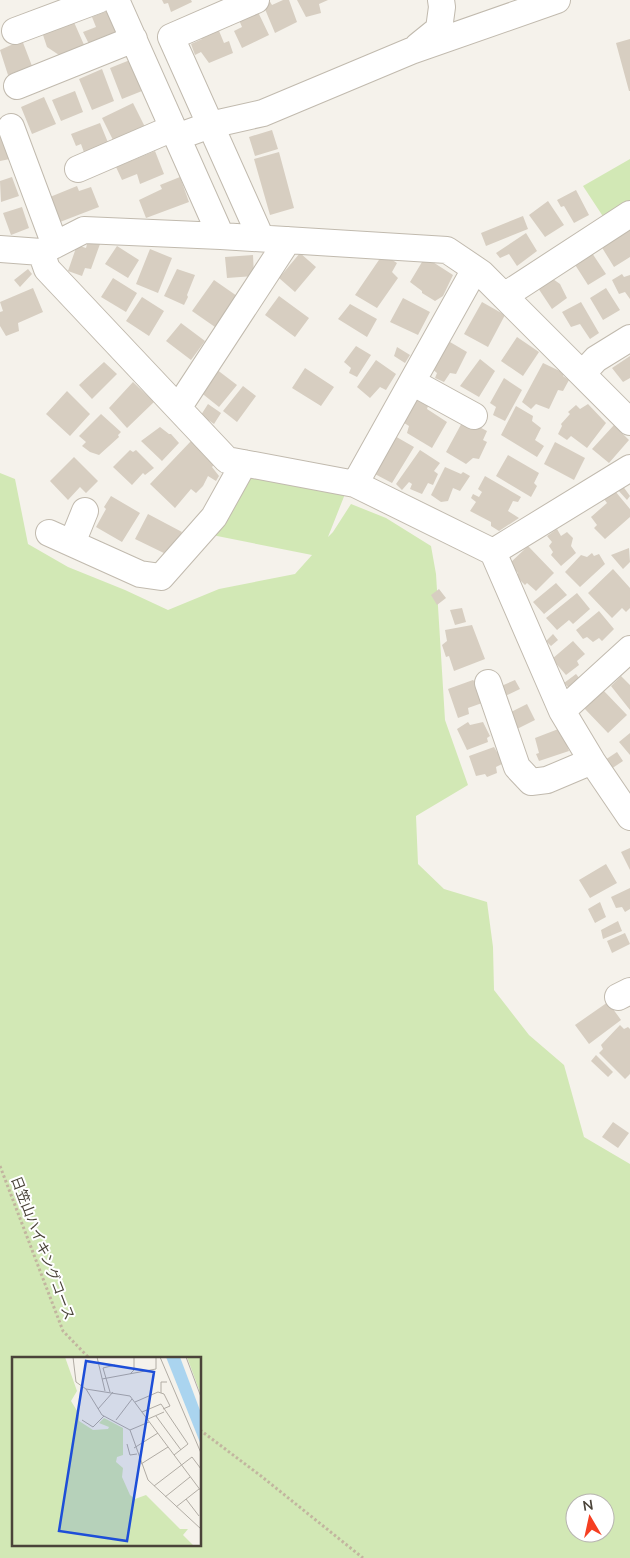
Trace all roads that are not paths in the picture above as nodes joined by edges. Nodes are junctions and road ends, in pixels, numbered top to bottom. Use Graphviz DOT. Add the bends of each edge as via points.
graph roads {
  1 [pos="98,0"];
  2 [pos="116,0"];
  3 [pos="441,0"];
  4 [pos="557,0"];
  5 [pos="247,2"];
  6 [pos="15,31"];
  7 [pos="134,39"];
  8 [pos="411,51"];
  9 [pos="17,86"];
  10 [pos="210,125"];
  11 [pos="11,127"];
  12 [pos="175,132"];
  13 [pos="78,169"];
  14 [pos="630,214"];
  15 [pos="222,236"];
  16 [pos="261,238"];
  17 [pos="288,240"];
  18 [pos="48,248"];
  19 [pos="0,249"];
  20 [pos="475,269"];
  21 [pos="504,296"];
  22 [pos="630,338"];
  23 [pos="582,374"];
  24 [pos="412,382"];
  25 [pos="178,408"];
  26 [pos="474,416"];
  27 [pos="630,422"];
  28 [pos="244,463"];
  29 [pos="630,468"];
  30 [pos="355,484"];
  31 [pos="86,511"];
  32 [pos="493,552"];
  33 [pos="630,649"];
  34 [pos="488,683"];
  35 [pos="562,712"];
  36 [pos="592,761"];
  37 [pos="630,817"];
  1 -- 6 [label="street"];
  2 -- 7 [label="street"];
  3 -- 8 [label="street" via="439,29"];
  4 -- 8 [label="street"];
  5 -- 10 [label="street" via="171,37"];
  7 -- 9 [label="street" via="44,64"];
  7 -- 12 [label="street"];
  8 -- 10 [label="street" via="263,113"];
  10 -- 12 [label="street"];
  10 -- 16 [label="street"];
  11 -- 18 [label="street"];
  12 -- 13 [label="street"];
  12 -- 15 [label="street"];
  14 -- 21 [label="street"];
  15 -- 16 [label="street"];
  15 -- 18 [label="street" via="84,230"];
  16 -- 17 [label="street"];
  17 -- 20 [label="street" via="447,250"];
  17 -- 25 [label="street"];
  18 -- 19 [label="street"];
  18 -- 25 [label="street" via="47,269"];
  20 -- 21 [label="street"];
  20 -- 24 [label="street"];
  21 -- 23 [label="street"];
  22 -- 23 [label="street" via="596,359"];
  23 -- 27 [label="street"];
  24 -- 26 [label="street"];
  24 -- 30 [label="street"];
  25 -- 28 [label="street" via="227,460"];
  28 -- 30 [label="street"];
  28 -- 31 [label="street" via="214,517 161,578 140,574 60,538"];
  29 -- 32 [label="street"];
  30 -- 32 [label="street"];
  32 -- 35 [label="street"];
  33 -- 35 [label="street"];
  34 -- 36 [label="street" via="517,767 531,782 547,780"];
  35 -- 36 [label="street"];
  36 -- 37 [label="street"];
}
